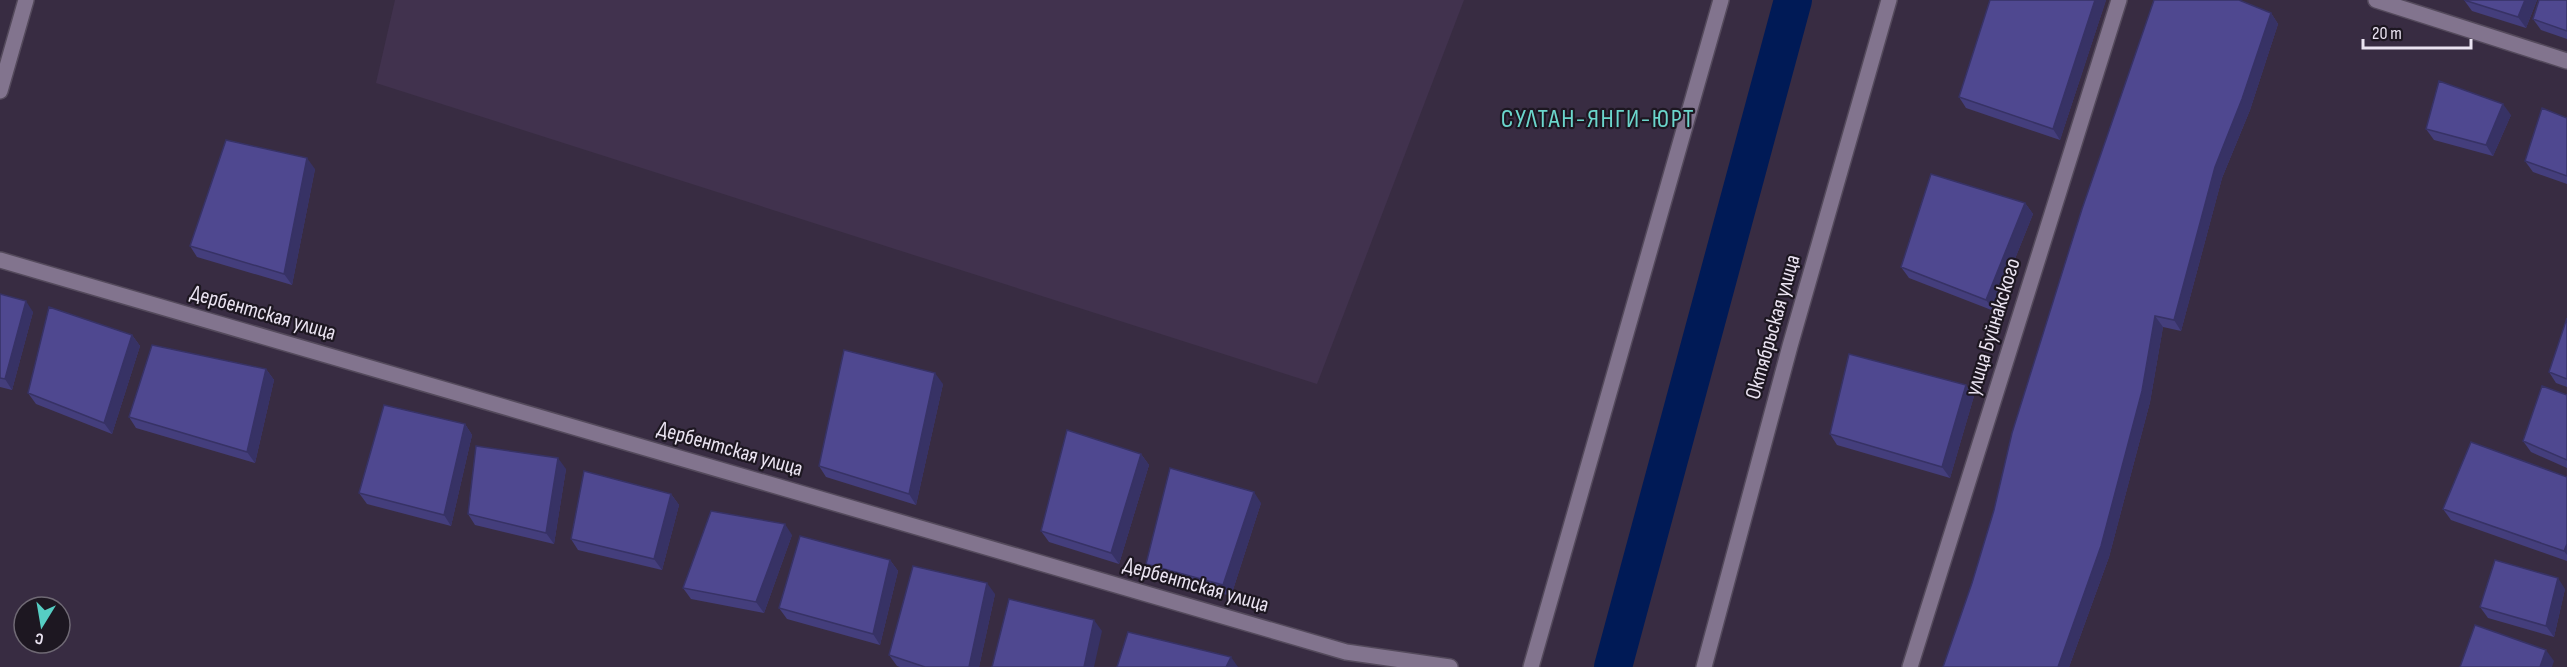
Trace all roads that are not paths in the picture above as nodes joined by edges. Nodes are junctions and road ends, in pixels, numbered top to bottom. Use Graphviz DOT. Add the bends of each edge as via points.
graph roads {
  1 [pos="26,0"];
  2 [pos="1721,0"];
  3 [pos="1889,0"];
  4 [pos="2119,0"];
  5 [pos="2376,0"];
  6 [pos="2567,61"];
  7 [pos="0,92"];
  8 [pos="0,260"];
  9 [pos="1450,667"];
  10 [pos="1531,667"];
  11 [pos="1704,667"];
  12 [pos="1910,667"];
  1 -- 7 [label="street"];
  2 -- 10 [label="street"];
  3 -- 11 [label="street, Октябрьская улица"];
  4 -- 12 [label="street, улица Буйнакского"];
  5 -- 6 [label="street"];
  8 -- 9 [label="street, Дербентская улица" via="1346,652"];
}
